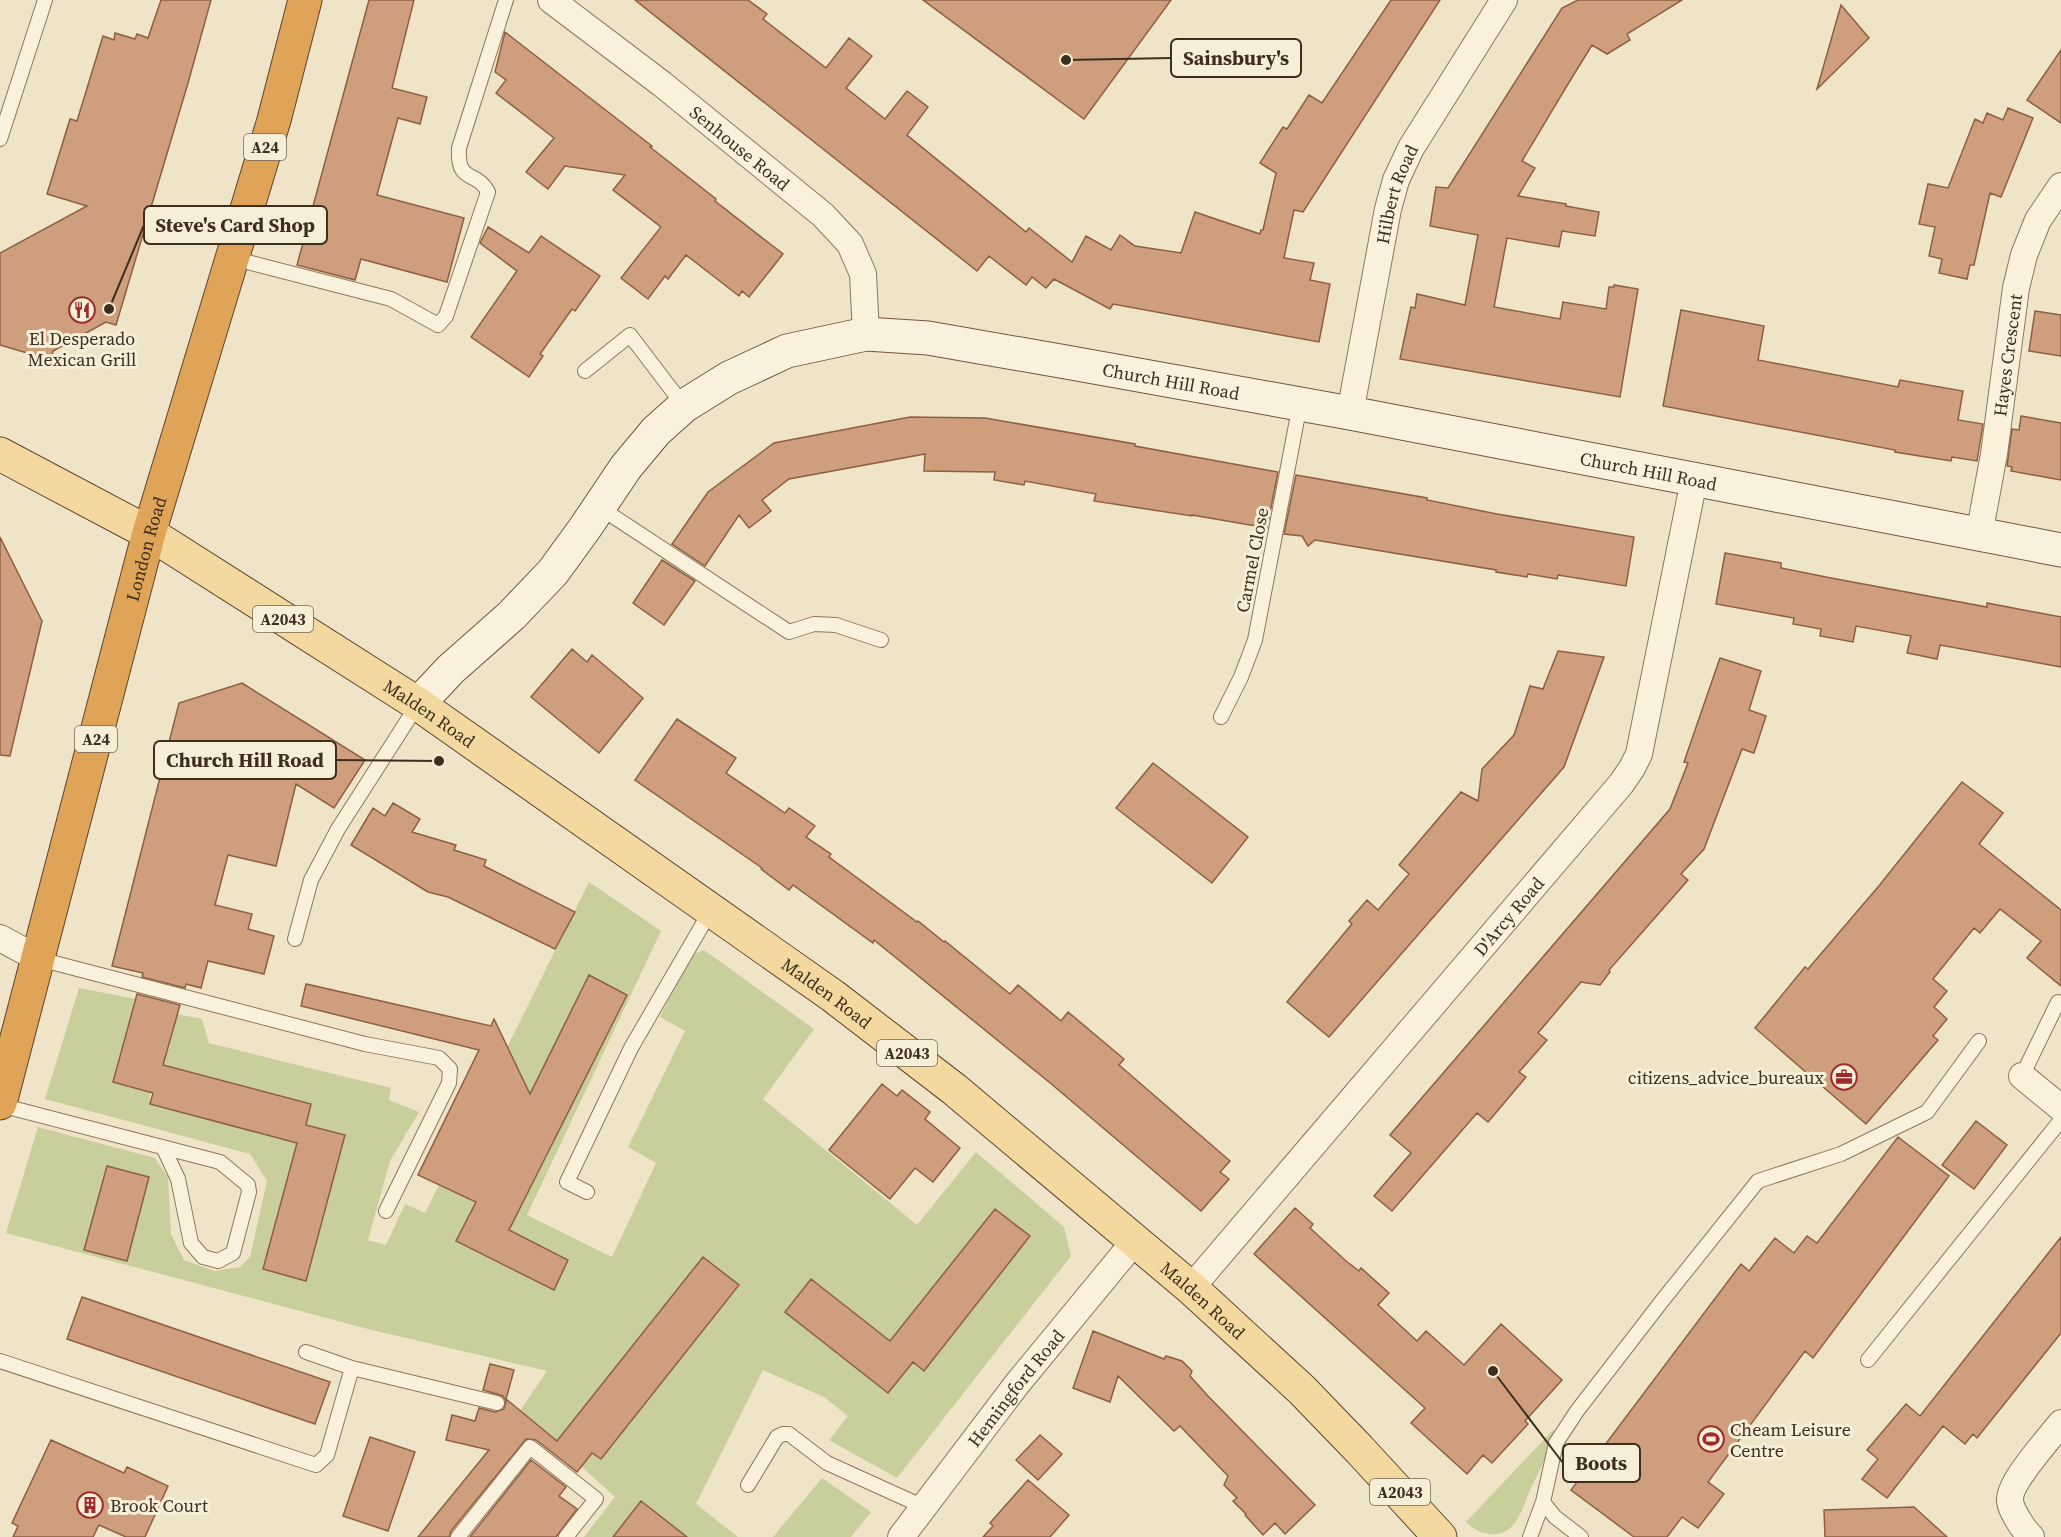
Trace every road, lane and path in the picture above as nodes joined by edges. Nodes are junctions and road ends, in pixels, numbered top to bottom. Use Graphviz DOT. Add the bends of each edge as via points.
graph roads {
  1 [pos="45,0"];
  2 [pos="305,0"];
  3 [pos="506,0"];
  4 [pos="551,0"];
  5 [pos="1504,0"];
  6 [pos="0,139"];
  7 [pos="2061,186"];
  8 [pos="232,258"];
  9 [pos="866,334"];
  10 [pos="585,371"];
  11 [pos="1300,404"];
  12 [pos="684,406"];
  13 [pos="1350,413"];
  14 [pos="0,454"];
  15 [pos="1694,480"];
  16 [pos="599,507"];
  17 [pos="149,533"];
  18 [pos="1979,535"];
  19 [pos="2061,550"];
  20 [pos="881,639"];
  21 [pos="418,704"];
  22 [pos="1221,717"];
  23 [pos="711,910"];
  24 [pos="0,938"];
  25 [pos="295,939"];
  26 [pos="39,959"];
  27 [pos="2058,1002"];
  28 [pos="1978,1041"];
  29 [pos="2022,1076"];
  30 [pos="0,1104"];
  31 [pos="2061,1108"];
  32 [pos="2061,1120"];
  33 [pos="163,1147"];
  34 [pos="587,1192"];
  35 [pos="386,1211"];
  36 [pos="1134,1242"];
  37 [pos="1191,1288"];
  38 [pos="306,1352"];
  39 [pos="1868,1360"];
  40 [pos="0,1361"];
  41 [pos="352,1368"];
  42 [pos="498,1403"];
  43 [pos="2061,1423"];
  44 [pos="747,1485"];
  45 [pos="1543,1502"];
  46 [pos="924,1507"];
  47 [pos="458,1537"];
  48 [pos="566,1537"];
  49 [pos="901,1537"];
  50 [pos="1440,1537"];
  51 [pos="1530,1537"];
  52 [pos="1581,1537"];
  53 [pos="2031,1537"];
  1 -- 6 [label="lane"];
  2 -- 8 [label="highway, London Road / A24"];
  3 -- 8 [label="lane" via="459,148 462,172 489,192 446,316 438,325 391,299"];
  4 -- 9 [label="street, Senhouse Road" via="823,215 850,244 863,274"];
  5 -- 13 [label="street, Hilbert Road" via="1411,148 1396,180"];
  7 -- 18 [label="street, Hayes Crescent" via="2038,220 2016,288"];
  8 -- 17 [label="highway, London Road / A24"];
  9 -- 11 [label="street, Church Hill Road" via="974,345"];
  9 -- 12 [label="street, Church Hill Road" via="787,351 729,378"];
  10 -- 12 [label="lane" via="630,335"];
  11 -- 13 [label="street, Church Hill Road"];
  11 -- 22 [label="lane, Carmel Close" via="1255,640"];
  12 -- 16 [label="street, Church Hill Road" via="634,458"];
  13 -- 15 [label="street, Church Hill Road"];
  14 -- 17 [label="main road, A2043"];
  15 -- 18 [label="street, Church Hill Road"];
  15 -- 37 [label="street, D'Arcy Road" via="1639,754 1632,768"];
  16 -- 20 [label="lane" via="789,632 814,624 836,625"];
  16 -- 21 [label="street, Church Hill Road" via="553,572"];
  17 -- 21 [label="main road, Malden Road / A2043"];
  17 -- 26 [label="highway, London Road / A24"];
  18 -- 19 [label="street, Church Hill Road"];
  21 -- 23 [label="main road, Malden Road / A2043"];
  21 -- 25 [label="lane" via="311,880"];
  23 -- 34 [label="lane" via="631,1048 567,1182"];
  23 -- 36 [label="main road, Malden Road / A2043" via="833,996 954,1089"];
  24 -- 26 [label="street"];
  26 -- 30 [label="highway, London Road / A24"];
  26 -- 35 [label="lane" via="365,1044 439,1058 450,1069 449,1083"];
  27 -- 29 [label="lane"];
  28 -- 45 [label="lane" via="1927,1112 1841,1154 1758,1181 1577,1411 1556,1443"];
  29 -- 31 [label="street"];
  30 -- 33 [label="lane"];
  32 -- 39 [label="lane"];
  33 -- 33 [label="lane" via="178,1179 191,1243 203,1257 218,1261 233,1253 248,1185 220,1162"];
  36 -- 37 [label="main road, Malden Road / A2043"];
  36 -- 46 [label="street, Hemingford Road" via="1017,1384"];
  37 -- 50 [label="main road, Malden Road / A2043" via="1302,1390"];
  38 -- 41 [label="lane"];
  40 -- 41 [label="lane" via="316,1465 327,1455"];
  41 -- 42 [label="lane"];
  43 -- 53 [label="street" via="2015,1481 2010,1501 2023,1530"];
  44 -- 46 [label="lane" via="777,1437 789,1434 827,1463"];
  45 -- 51 [label="lane"];
  45 -- 52 [label="lane"];
  46 -- 49 [label="street, Hemingford Road"];
  47 -- 48 [label="lane" via="530,1447 596,1499"];
}
